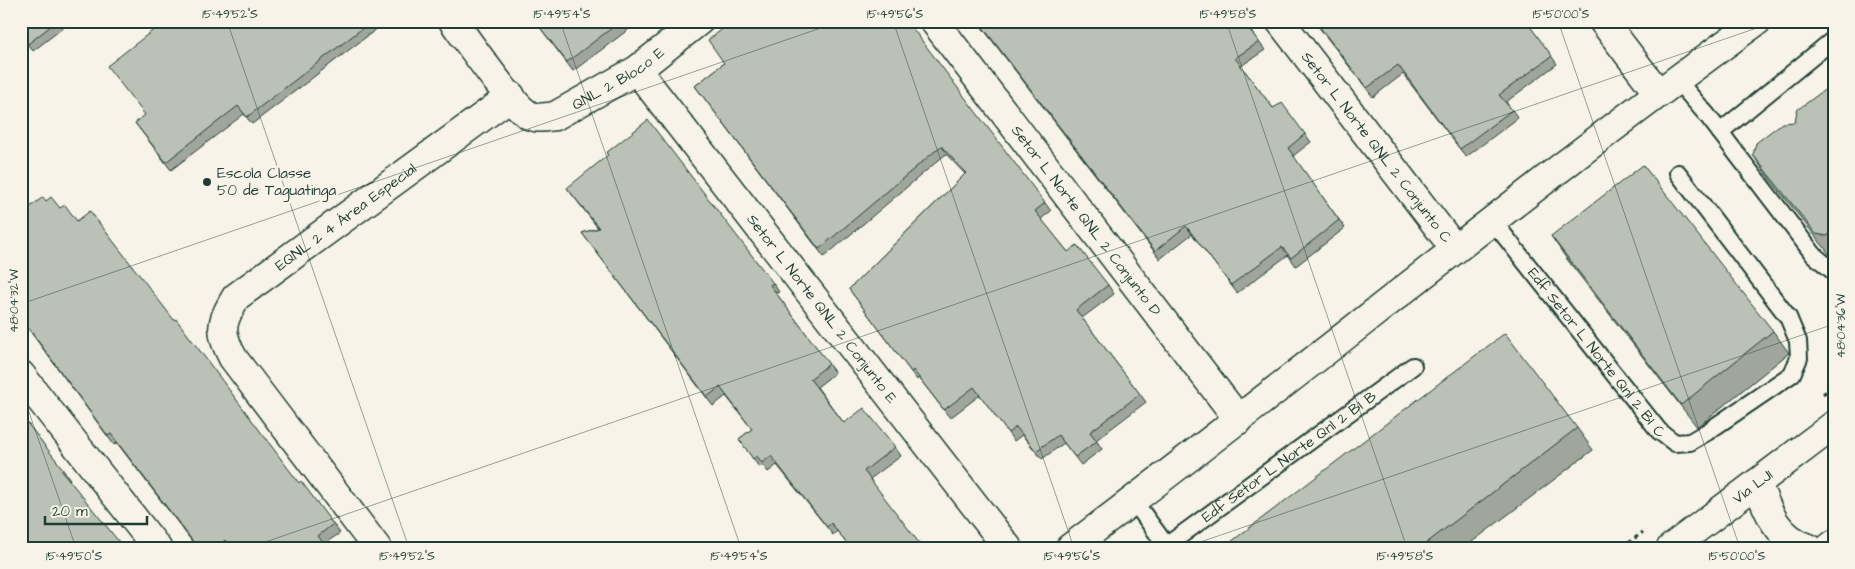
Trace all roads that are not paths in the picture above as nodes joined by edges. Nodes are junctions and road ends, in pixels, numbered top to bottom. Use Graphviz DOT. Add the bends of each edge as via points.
graph roads {
  1 [pos="453,21"];
  2 [pos="699,21"];
  3 [pos="934,21"];
  4 [pos="1280,21"];
  5 [pos="1603,21"];
  6 [pos="1757,21"];
  7 [pos="1834,39"];
  8 [pos="637,70"];
  9 [pos="1667,86"];
  10 [pos="520,106"];
  11 [pos="1720,132"];
  12 [pos="1678,173"];
  13 [pos="1492,220"];
  14 [pos="1455,249"];
  15 [pos="1834,272"];
  16 [pos="1413,366"];
  17 [pos="21,375"];
  18 [pos="1239,420"];
  19 [pos="1834,425"];
  20 [pos="1757,483"];
  21 [pos="1133,500"];
  22 [pos="1085,543"];
  23 [pos="1834,544"];
  24 [pos="1167,547"];
  25 [pos="157,548"];
  26 [pos="376,548"];
  27 [pos="1008,548"];
  28 [pos="1671,548"];
  29 [pos="1810,548"];
  30 [pos="1829,548"];
  1 -- 10 [label="street"];
  2 -- 8 [label="street, QNL 2 Bloco E"];
  3 -- 18 [label="street, Setor L Norte QNL 2 Conjunto D"];
  4 -- 14 [label="street, Setor L Norte QNL 2 Conjunto C"];
  5 -- 9 [label="street"];
  6 -- 9 [label="street"];
  7 -- 11 [label="lane"];
  8 -- 10 [label="street, QNL 2 Bloco E" via="556,116 543,118"];
  8 -- 27 [label="street, Setor L Norte QNL 2 Conjunto E"];
  9 -- 11 [label="lane"];
  9 -- 13 [label="street"];
  10 -- 26 [label="street, EQNL 2 4 Área Especial" via="236,297 224,318 223,340 233,358"];
  11 -- 15 [label="lane" via="1814,255"];
  12 -- 13 [label="lane, Edf Setor L Norte Qnl 2 BI C" via="1788,317 1798,342 1799,358 1792,374 1690,442 1675,443 1659,432"];
  13 -- 14 [label="street"];
  14 -- 18 [label="street"];
  16 -- 24 [label="lane, Edf Setor L Norte Qnl 2 BI B"];
  17 -- 25 [label="street"];
  18 -- 21 [label="street"];
  19 -- 20 [label="street, Via LJ1"];
  20 -- 28 [label="street, Via LJ1"];
  20 -- 29 [label="street" via="1780,532 1797,544"];
  21 -- 22 [label="street"];
  21 -- 24 [label="lane, Edf Setor L Norte Qnl 2 BI B"];
  23 -- 30 [label="street"];
}
